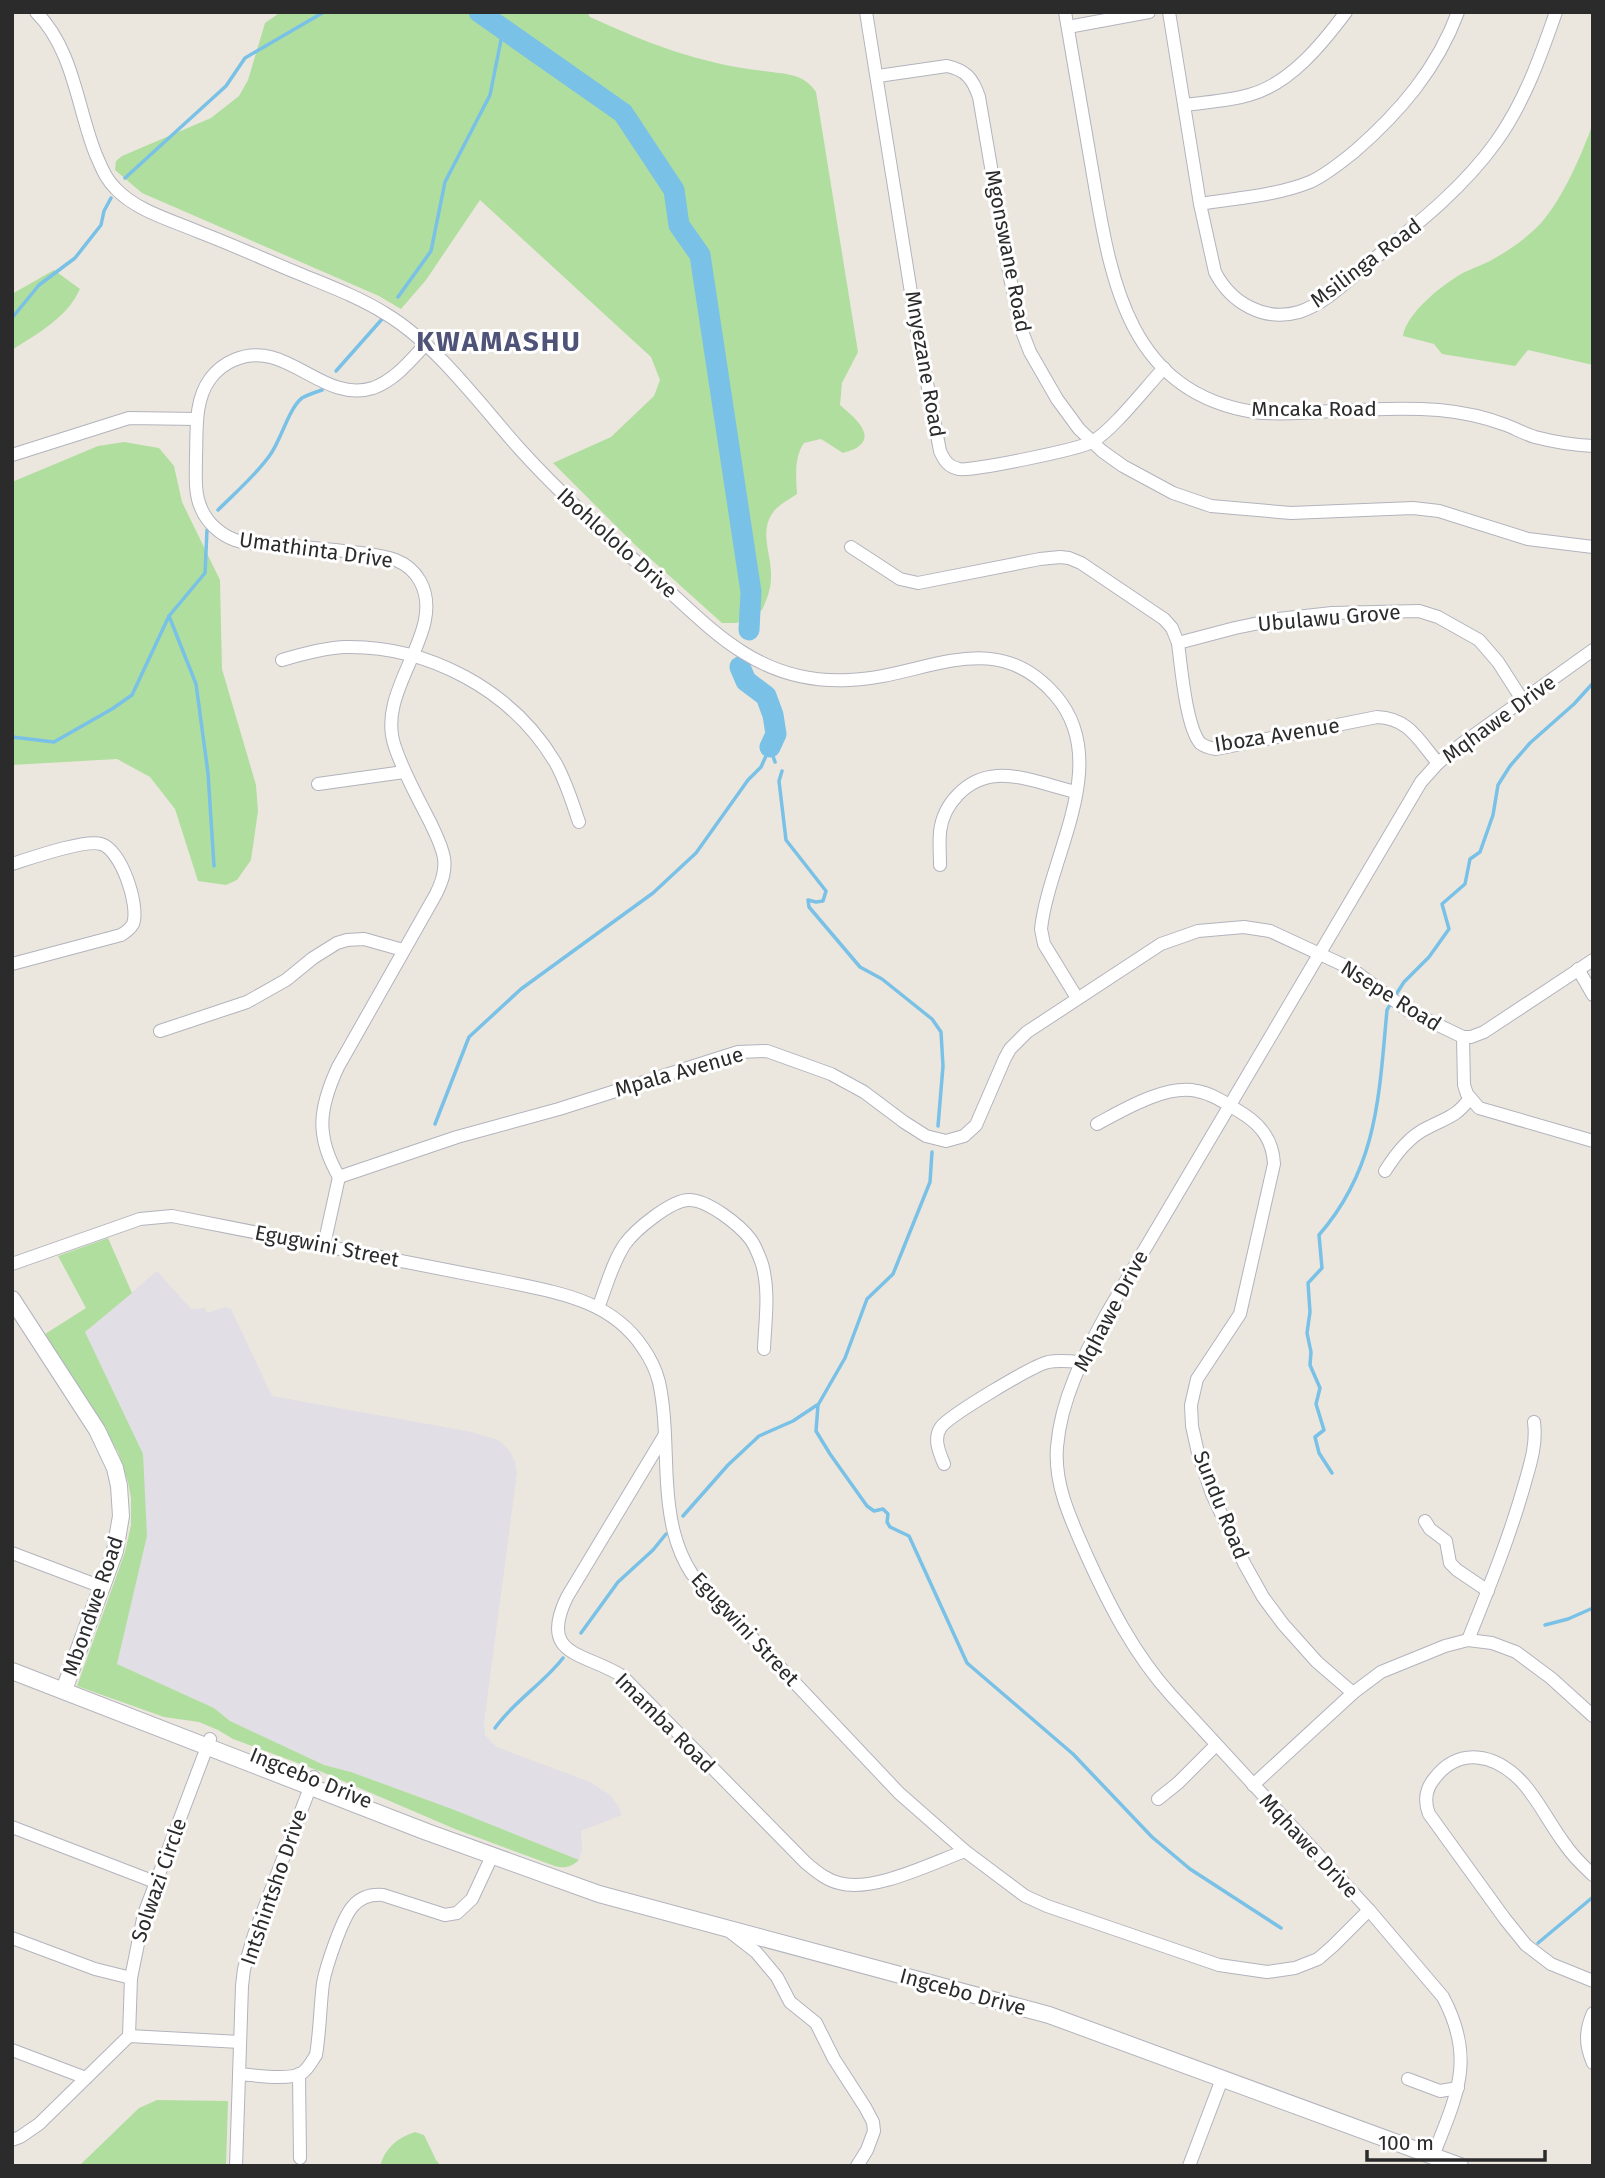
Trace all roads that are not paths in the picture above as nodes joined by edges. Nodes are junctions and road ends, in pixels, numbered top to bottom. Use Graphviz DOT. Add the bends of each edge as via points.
graph roads {
  1 [pos="36,12"];
  2 [pos="866,12"];
  3 [pos="1065,12"];
  4 [pos="1169,12"];
  5 [pos="1346,12"];
  6 [pos="1458,12"];
  7 [pos="1556,12"];
  8 [pos="1143,13"];
  9 [pos="1068,27"];
  10 [pos="878,76"];
  11 [pos="1185,105"];
  12 [pos="1200,204"];
  13 [pos="425,345"];
  14 [pos="1164,368"];
  15 [pos="197,419"];
  16 [pos="1092,442"];
  17 [pos="1593,446"];
  18 [pos="12,455"];
  19 [pos="851,547"];
  20 [pos="1593,547"];
  21 [pos="1178,643"];
  22 [pos="1593,650"];
  23 [pos="412,655"];
  24 [pos="282,660"];
  25 [pos="1523,701"];
  26 [pos="1438,763"];
  27 [pos="404,772"];
  28 [pos="318,784"];
  29 [pos="1076,792"];
  30 [pos="579,822"];
  31 [pos="12,864"];
  32 [pos="940,864"];
  33 [pos="403,950"];
  34 [pos="1319,953"];
  35 [pos="1593,960"];
  36 [pos="12,964"];
  37 [pos="1578,969"];
  38 [pos="1593,995"];
  39 [pos="1077,998"];
  40 [pos="160,1031"];
  41 [pos="1463,1037"];
  42 [pos="1470,1098"];
  43 [pos="1228,1105"];
  44 [pos="1097,1124"];
  45 [pos="1593,1141"];
  46 [pos="1384,1171"];
  47 [pos="339,1177"];
  48 [pos="324,1245"];
  49 [pos="12,1264"];
  50 [pos="12,1299"];
  51 [pos="597,1308"];
  52 [pos="764,1349"];
  53 [pos="1080,1362"];
  54 [pos="1534,1422"];
  55 [pos="664,1436"];
  56 [pos="944,1464"];
  57 [pos="1425,1521"];
  58 [pos="12,1552"];
  59 [pos="102,1587"];
  60 [pos="1488,1591"];
  61 [pos="1468,1640"];
  62 [pos="12,1671"];
  63 [pos="64,1690"];
  64 [pos="1353,1693"];
  65 [pos="1593,1716"];
  66 [pos="209,1743"];
  67 [pos="1216,1745"];
  68 [pos="312,1782"];
  69 [pos="1253,1785"];
  70 [pos="1158,1799"];
  71 [pos="12,1827"];
  72 [pos="965,1851"];
  73 [pos="492,1856"];
  74 [pos="1593,1874"];
  75 [pos="155,1882"];
  76 [pos="1368,1910"];
  77 [pos="726,1928"];
  78 [pos="12,1938"];
  79 [pos="131,1978"];
  80 [pos="1593,1981"];
  81 [pos="1593,2013"];
  82 [pos="129,2036"];
  83 [pos="240,2042"];
  84 [pos="12,2050"];
  85 [pos="1593,2063"];
  86 [pos="239,2074"];
  87 [pos="299,2074"];
  88 [pos="86,2078"];
  89 [pos="1222,2079"];
  90 [pos="1408,2079"];
  91 [pos="1458,2088"];
  92 [pos="12,2140"];
  93 [pos="1433,2155"];
  94 [pos="300,2158"];
  95 [pos="236,2166"];
  96 [pos="857,2166"];
  97 [pos="1189,2166"];
  98 [pos="1460,2166"];
  1 -- 13 [label="street, Ibohlololo Drive" via="63,51 101,170 121,194 153,213 357,298 400,323"];
  2 -- 10 [label="street, Mnyezane Road"];
  3 -- 9 [label="street, Mncaka Road"];
  4 -- 11 [label="street, Msilinga Road"];
  5 -- 11 [label="street" via="1322,44 1270,87"];
  6 -- 12 [label="street" via="1434,64 1415,91 1378,131 1335,167 1281,192"];
  7 -- 12 [label="street, Msilinga Road" via="1519,107 1466,178 1429,215 1309,308 1288,314 1266,313 1245,306 1227,292 1212,262"];
  8 -- 9 [label="street"];
  9 -- 14 [label="street, Mncaka Road" via="1107,256 1130,322"];
  10 -- 16 [label="street, Mgonswane Road" via="947,66 965,73 975,86 1023,334 1057,399"];
  10 -- 16 [label="street, Mnyezane Road" via="917,330 945,461 964,471"];
  11 -- 12 [label="street, Msilinga Road"];
  13 -- 15 [label="street, Umathinta Drive" via="392,378 355,391 328,384 272,356 240,358 211,377"];
  13 -- 29 [label="street, Ibohlololo Drive" via="544,476 726,642 764,665 829,680 877,677 963,658 1000,661 1021,669 1057,697 1068,714 1079,747"];
  14 -- 16 [label="street, Mnyezane Road"];
  14 -- 17 [label="street, Mncaka Road" via="1196,392 1247,411 1442,410 1474,415 1534,436"];
  15 -- 18 [label="street" via="130,418"];
  15 -- 23 [label="street, Umathinta Drive" via="197,491 200,508 210,522 244,542 385,556 405,564 418,578 426,601 424,624"];
  16 -- 20 [label="street, Mgonswane Road" via="1158,486 1211,506 1291,513 1413,508 1439,511 1528,539"];
  19 -- 21 [label="street" via="900,579 918,583 1040,559 1069,558 1164,619"];
  21 -- 25 [label="street, Ubulawu Grove" via="1278,619 1419,611 1479,640"];
  21 -- 26 [label="street, Iboza Avenue" via="1192,726 1207,748 1377,717 1400,721"];
  22 -- 25 [label="street, Mqhawe Drive"];
  23 -- 24 [label="street" via="344,647"];
  23 -- 27 [label="street, Umathinta Drive" via="390,722"];
  23 -- 30 [label="street" via="492,693 528,725 556,764"];
  25 -- 26 [label="street, Mqhawe Drive"];
  26 -- 34 [label="street, Mqhawe Drive" via="1421,782"];
  27 -- 28 [label="street"];
  27 -- 33 [label="street, Umathinta Drive" via="439,842 444,868 436,894"];
  29 -- 32 [label="street" via="1013,777 997,776 973,784 950,802 944,815"];
  29 -- 39 [label="street, Ibohlololo Drive" via="1041,929 1044,944"];
  31 -- 36 [label="street" via="82,845 103,844 121,863 135,916 132,927 121,935"];
  33 -- 40 [label="street" via="364,939 337,943 247,1002"];
  33 -- 47 [label="street, Umathinta Drive" via="326,1094 322,1136"];
  34 -- 39 [label="street, Mpala Avenue" via="1270,931 1244,927 1198,931 1161,944"];
  34 -- 41 [label="street, Nsepe Road" via="1352,970 1407,1010"];
  34 -- 43 [label="street, Mqhawe Drive"];
  35 -- 37 [label="street, Nsepe Road"];
  37 -- 38 [label="street"];
  37 -- 41 [label="street, Nsepe Road" via="1484,1032"];
  39 -- 47 [label="street, Mpala Avenue" via="1018,1040 1005,1058 976,1125 954,1140 926,1136 831,1074 782,1055 753,1051 457,1137"];
  41 -- 42 [label="street, Nsepe Road" via="1464,1085"];
  42 -- 45 [label="street" via="1490,1112"];
  42 -- 46 [label="street" via="1455,1115 1412,1138"];
  43 -- 44 [label="street, Sundu Road" via="1199,1091 1178,1090"];
  43 -- 53 [label="street, Mqhawe Drive"];
  43 -- 64 [label="street, Sundu Road" via="1264,1132 1273,1164 1240,1314 1197,1379 1192,1426 1212,1494 1263,1597 1317,1662"];
  47 -- 48 [label="street"];
  48 -- 49 [label="street, Egugwini Street" via="158,1216"];
  48 -- 51 [label="street, Egugwini Street" via="554,1292"];
  50 -- 59 [label="main road, Mbondwe Road" via="97,1430 115,1468 121,1516"];
  51 -- 52 [label="street" via="628,1241 672,1205 699,1201 742,1231 757,1252 767,1303"];
  51 -- 55 [label="street, Egugwini Street" via="633,1333 647,1354 659,1382"];
  53 -- 56 [label="street" via="1036,1366 959,1413 939,1432"];
  53 -- 67 [label="street, Mqhawe Drive" via="1057,1446 1061,1492 1103,1591 1131,1641 1156,1678"];
  54 -- 60 [label="street" via="1534,1448"];
  55 -- 72 [label="street, Egugwini Street" via="669,1516 692,1574 899,1793"];
  55 -- 72 [label="street, Imamba Road" via="562,1608 557,1632 565,1647 622,1676 806,1863 828,1879 873,1884"];
  57 -- 60 [label="street" via="1446,1541 1450,1563"];
  58 -- 59 [label="street"];
  59 -- 63 [label="main road, Mbondwe Road"];
  60 -- 61 [label="street"];
  61 -- 64 [label="street" via="1381,1671"];
  61 -- 65 [label="street" via="1516,1652"];
  62 -- 63 [label="main road, Ingcebo Drive"];
  63 -- 66 [label="main road, Ingcebo Drive"];
  64 -- 69 [label="street"];
  66 -- 68 [label="main road, Ingcebo Drive"];
  66 -- 75 [label="street, Solwazi Circle"];
  67 -- 69 [label="street, Mqhawe Drive"];
  67 -- 70 [label="street"];
  68 -- 73 [label="main road, Ingcebo Drive"];
  68 -- 83 [label="street, Intshintsho Drive" via="246,1961"];
  69 -- 76 [label="street, Mqhawe Drive"];
  71 -- 75 [label="street"];
  72 -- 76 [label="street, Egugwini Street" via="1035,1901 1219,1965 1267,1972 1295,1968 1318,1959"];
  73 -- 77 [label="main road, Ingcebo Drive" via="599,1894"];
  73 -- 87 [label="street" via="472,1899 457,1913 445,1915 383,1895 368,1896 351,1908 324,1981 316,2055"];
  74 -- 80 [label="street" via="1565,1845 1512,1772 1480,1756 1445,1767 1430,1784 1429,1814 1516,1934 1543,1960"];
  75 -- 79 [label="street, Solwazi Circle"];
  76 -- 91 [label="street, Mqhawe Drive" via="1434,1984 1451,2012 1461,2055"];
  77 -- 89 [label="main road, Ingcebo Drive" via="1049,2015"];
  77 -- 96 [label="street" via="756,1952 790,2002 816,2023 865,2107 874,2131"];
  78 -- 79 [label="street"];
  79 -- 82 [label="street, Solwazi Circle"];
  81 -- 85 [label="street" via="1586,2034"];
  82 -- 83 [label="street"];
  82 -- 88 [label="street"];
  83 -- 86 [label="street, Intshintsho Drive"];
  84 -- 88 [label="street"];
  86 -- 87 [label="street"];
  86 -- 95 [label="street, Intshintsho Drive"];
  87 -- 94 [label="street"];
  88 -- 92 [label="street" via="39,2124"];
  89 -- 93 [label="main road, Ingcebo Drive"];
  89 -- 97 [label="street"];
  90 -- 91 [label="street" via="1440,2091"];
  91 -- 93 [label="street, Mqhawe Drive"];
  93 -- 98 [label="main road, Ingcebo Drive"];
}
